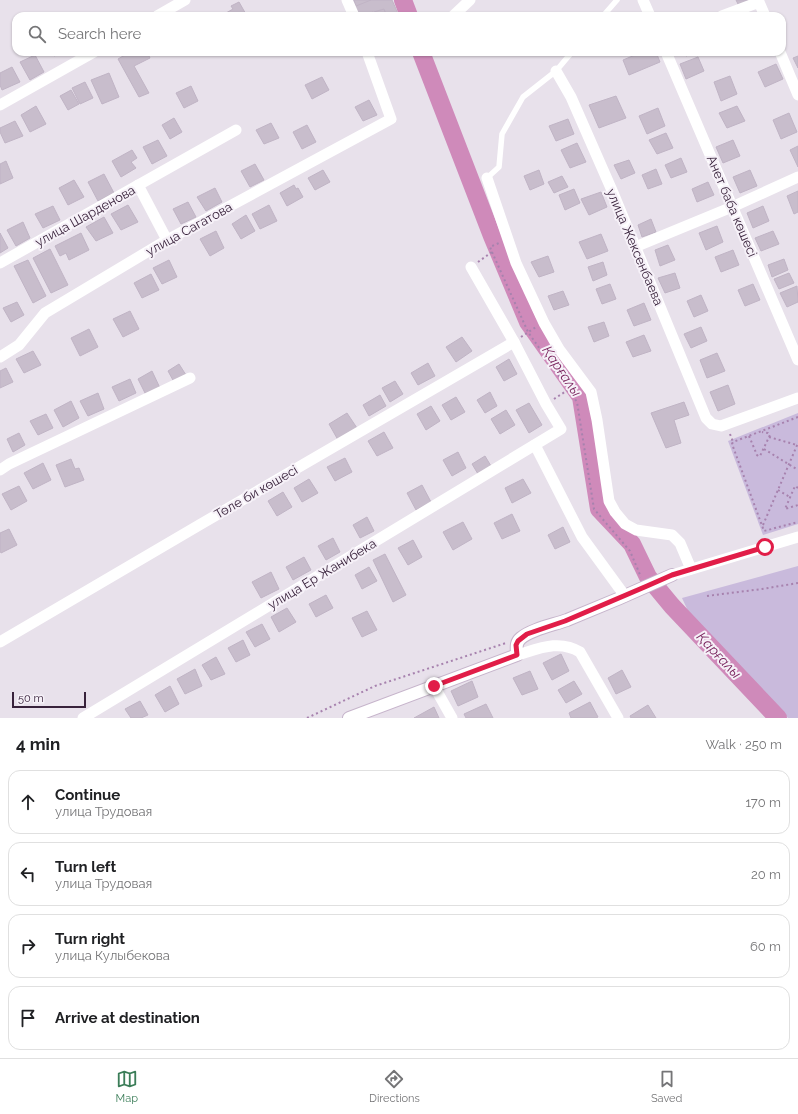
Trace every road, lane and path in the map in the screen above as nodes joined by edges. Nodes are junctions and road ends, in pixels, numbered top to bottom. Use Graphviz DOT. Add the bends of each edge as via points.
graph roads {
  1 [pos="185,0"];
  2 [pos="347,0"];
  3 [pos="470,0"];
  4 [pos="617,0"];
  5 [pos="643,0"];
  6 [pos="164,12"];
  7 [pos="352,12"];
  8 [pos="457,12"];
  9 [pos="606,12"];
  10 [pos="648,12"];
  11 [pos="733,12"];
  12 [pos="763,12"];
  13 [pos="87,56"];
  14 [pos="368,56"];
  15 [pos="569,56"];
  16 [pos="668,56"];
  17 [pos="782,56"];
  18 [pos="556,71"];
  19 [pos="798,95"];
  20 [pos="0,105"];
  21 [pos="236,130"];
  22 [pos="798,177"];
  23 [pos="488,178"];
  24 [pos="138,185"];
  25 [pos="732,207"];
  26 [pos="167,240"];
  27 [pos="501,242"];
  28 [pos="635,247"];
  29 [pos="492,252"];
  30 [pos="0,263"];
  31 [pos="471,267"];
  32 [pos="535,327"];
  33 [pos="528,332"];
  34 [pos="514,342"];
  35 [pos="0,357"];
  36 [pos="798,360"];
  37 [pos="190,378"];
  38 [pos="577,384"];
  39 [pos="568,390"];
  40 [pos="798,398"];
  41 [pos="546,404"];
  42 [pos="798,417"];
  43 [pos="761,431"];
  44 [pos="749,436"];
  45 [pos="769,437"];
  46 [pos="535,445"];
  47 [pos="798,445"];
  48 [pos="764,449"];
  49 [pos="789,464"];
  50 [pos="0,470"];
  51 [pos="798,470"];
  52 [pos="798,488"];
  53 [pos="778,490"];
  54 [pos="790,497"];
  55 [pos="798,505"];
  56 [pos="798,522"];
  57 [pos="763,527"];
  58 [pos="798,537"];
  59 [pos="691,569"];
  60 [pos="672,575"];
  61 [pos="798,583"];
  62 [pos="646,587"];
  63 [pos="625,596"];
  64 [pos="707,596"];
  65 [pos="520,638"];
  66 [pos="0,642"];
  67 [pos="517,655"];
  68 [pos="434,686"];
  69 [pos="83,718"];
  70 [pos="307,718"];
  71 [pos="349,718"];
  72 [pos="452,718"];
  73 [pos="618,718"];
  1 -- 6 [label="street"];
  2 -- 7 [label="street"];
  3 -- 8 [label="street"];
  4 -- 9 [label="lane"];
  5 -- 10 [label="street"];
  11 -- 12 [label="street" via="759,2"];
  13 -- 20 [label="street"];
  14 -- 26 [label="street, улица Сагатова" via="391,119"];
  15 -- 18 [label="lane"];
  16 -- 25 [label="street, Анет баба көшесі"];
  17 -- 19 [label="street"];
  18 -- 23 [label="lane" via="523,97 502,134 499,167"];
  18 -- 28 [label="street, улица Жексенбаева" via="571,97"];
  21 -- 24 [label="street"];
  22 -- 25 [label="street"];
  23 -- 59 [label="street" via="516,263 544,323 559,349 591,392 612,507 625,524 636,530 672,535 680,543"];
  24 -- 26 [label="street, улица Шарденова"];
  24 -- 30 [label="street, улица Шарденова"];
  25 -- 28 [label="street"];
  25 -- 36 [label="street, Анет баба көшесі"];
  26 -- 35 [label="street, улица Сагатова" via="45,312 19,346"];
  27 -- 29 [label="path" via="490,247"];
  28 -- 40 [label="street, улица Жексенбаева" via="706,418 712,424 721,426"];
  29 -- 31 [label="path"];
  29 -- 33 [label="path"];
  31 -- 34 [label="street"];
  32 -- 33 [label="path"];
  33 -- 39 [label="path"];
  34 -- 41 [label="street"];
  34 -- 66 [label="street, Төле би көшесі"];
  37 -- 50 [label="street"];
  38 -- 39 [label="path"];
  39 -- 41 [label="path"];
  39 -- 62 [label="path" via="577,402 594,509 630,551"];
  41 -- 46 [label="street, улица Ер Жанибека" via="561,429"];
  42 -- 43 [label="path"];
  43 -- 44 [label="path"];
  43 -- 45 [label="path" via="768,433"];
  44 -- 48 [label="path" via="758,456"];
  44 -- 57 [label="path" via="732,444"];
  45 -- 47 [label="path"];
  45 -- 48 [label="path"];
  46 -- 63 [label="street" via="582,537"];
  46 -- 69 [label="street, улица Ер Жанибека"];
  47 -- 49 [label="path"];
  48 -- 49 [label="path"];
  49 -- 51 [label="path"];
  49 -- 53 [label="path"];
  52 -- 54 [label="path" via="795,486"];
  53 -- 54 [label="path"];
  53 -- 57 [label="path"];
  54 -- 55 [label="path" via="785,509"];
  56 -- 57 [label="path" via="764,531"];
  58 -- 59 [label="street"];
  59 -- 60 [label="street"];
  60 -- 62 [label="street"];
  61 -- 64 [label="path"];
  62 -- 63 [label="street"];
  63 -- 65 [label="street"];
  65 -- 67 [label="street" via="516,645"];
  65 -- 70 [label="path" via="375,686"];
  67 -- 68 [label="street"];
  67 -- 73 [label="street" via="547,646 562,645 580,652"];
  68 -- 71 [label="street"];
  68 -- 72 [label="street"];
}
